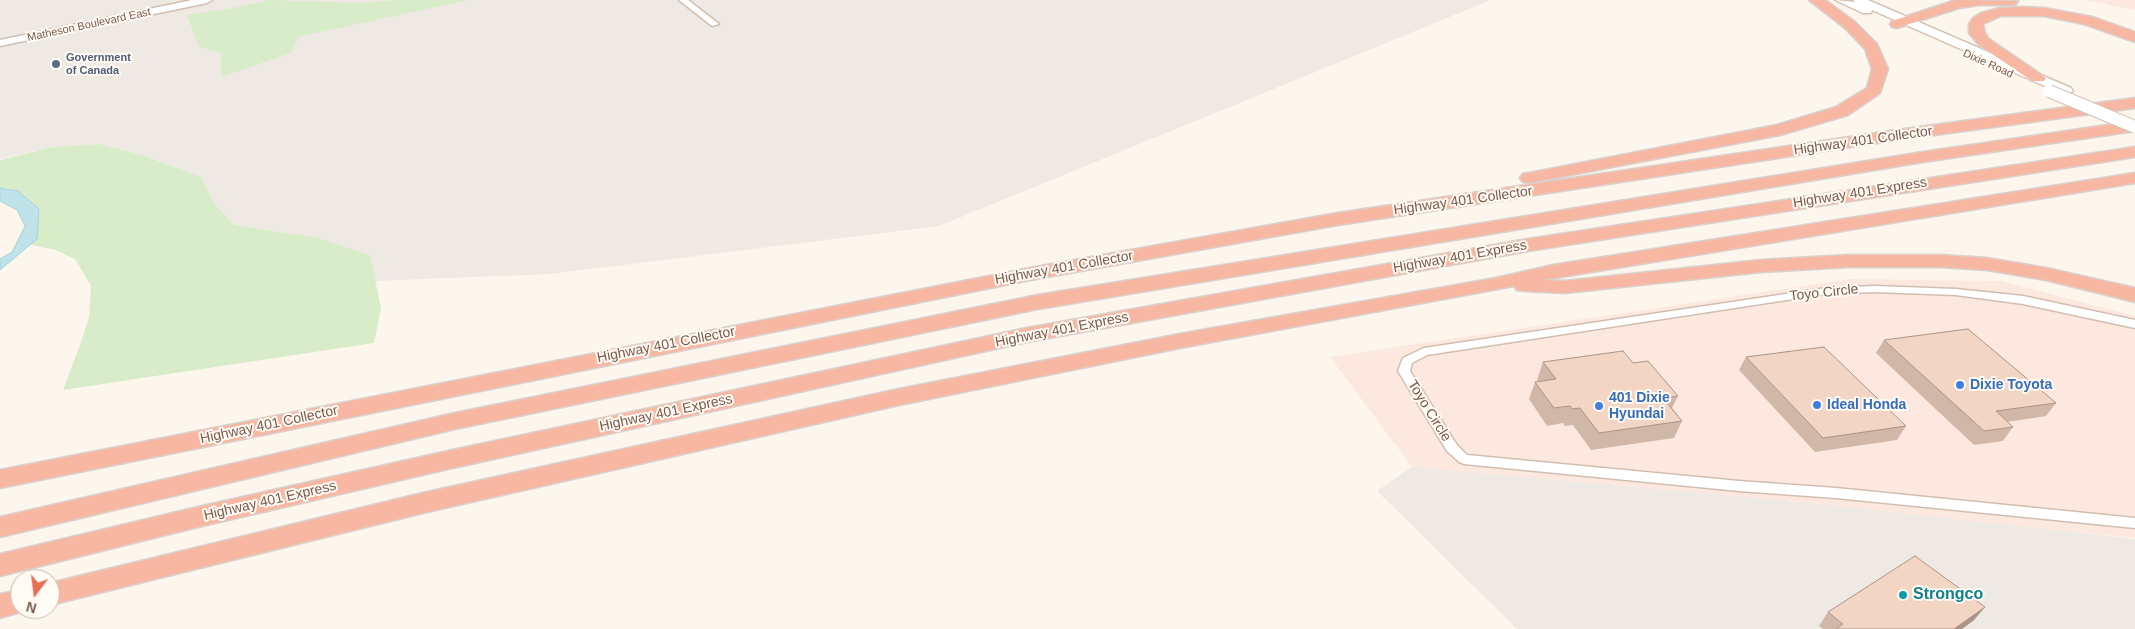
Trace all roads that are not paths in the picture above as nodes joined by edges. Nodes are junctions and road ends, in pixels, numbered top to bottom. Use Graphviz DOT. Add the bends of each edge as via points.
graph roads {
  1 [pos="207,0"];
  2 [pos="683,0"];
  3 [pos="1816,0"];
  4 [pos="1841,0"];
  5 [pos="1859,0"];
  6 [pos="2126,19"];
  7 [pos="1902,22"];
  8 [pos="715,24"];
  9 [pos="2135,37"];
  10 [pos="0,43"];
  11 [pos="2038,78"];
  12 [pos="2135,90"];
  13 [pos="2067,91"];
  14 [pos="2135,103"];
  15 [pos="2135,118"];
  16 [pos="1999,122"];
  17 [pos="2135,127"];
  18 [pos="2135,152"];
  19 [pos="2135,178"];
  20 [pos="1338,219"];
  21 [pos="1496,284"];
  22 [pos="2135,295"];
  23 [pos="2135,324"];
  24 [pos="0,479"];
  25 [pos="2135,523"];
  26 [pos="0,527"];
  27 [pos="0,565"];
  28 [pos="60,592"];
  1 -- 10 [label="street, Matheson Boulevard East"];
  2 -- 8 [label="street"];
  3 -- 20 [label="highway" via="1850,25 1872,48 1880,69 1874,90 1842,111 1780,130 1540,175"];
  4 -- 7 [label="main road, Dixie Road"];
  5 -- 7 [label="main road, Dixie Road"];
  6 -- 7 [label="highway" via="2041,3 2009,1 1957,4"];
  7 -- 11 [label="main road, Dixie Road"];
  7 -- 17 [label="main road, Dixie Road, bridge" via="2049,91"];
  9 -- 11 [label="highway" via="2087,20 2049,13 2007,11 1978,21 1977,33 1984,42"];
  11 -- 13 [label="main road, Dixie Road"];
  12 -- 16 [label="highway" via="2026,110"];
  13 -- 15 [label="main road, Dixie Road"];
  14 -- 16 [label="highway, Highway 401 Collector"];
  16 -- 20 [label="highway, Highway 401 Collector"];
  17 -- 26 [label="highway, Highway 401 Express" via="1923,157 1038,302 455,421"];
  18 -- 27 [label="highway, Highway 401 Express" via="1528,245 1027,335 448,460"];
  19 -- 21 [label="highway" via="1553,271"];
  20 -- 24 [label="highway, Highway 401 Collector" via="1011,278"];
  21 -- 22 [label="highway" via="1565,287 1761,266 1849,261 1940,261 1987,264 2046,274"];
  21 -- 28 [label="highway" via="1185,340 899,398 428,502"];
  23 -- 25 [label="street, Toyo Circle" via="2023,300 1956,292 1826,291 1424,352 1407,362 1404,371 1452,448 1464,460"];
}
